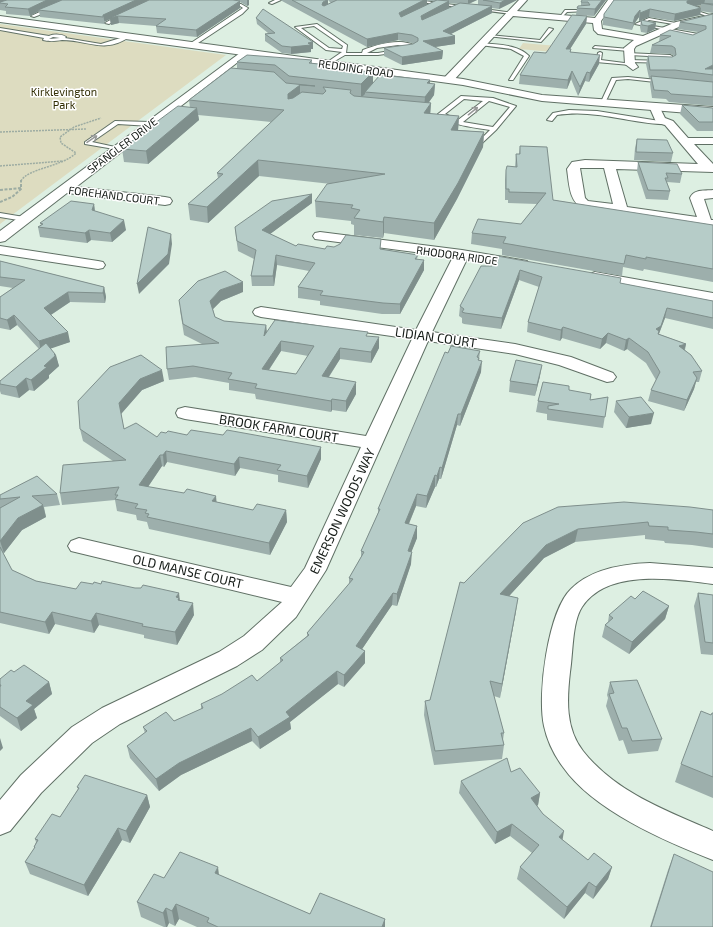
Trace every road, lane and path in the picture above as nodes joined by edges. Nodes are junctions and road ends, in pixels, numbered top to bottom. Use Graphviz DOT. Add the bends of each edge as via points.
graph roads {
  1 [pos="77,0"];
  2 [pos="207,0"];
  3 [pos="279,0"];
  4 [pos="407,0"];
  5 [pos="523,0"];
  6 [pos="612,0"];
  7 [pos="479,2"];
  8 [pos="271,3"];
  9 [pos="436,4"];
  10 [pos="429,7"];
  11 [pos="456,7"];
  12 [pos="468,8"];
  13 [pos="450,10"];
  14 [pos="586,11"];
  15 [pos="130,12"];
  16 [pos="511,13"];
  17 [pos="712,15"];
  18 [pos="33,16"];
  19 [pos="560,18"];
  20 [pos="0,19"];
  21 [pos="597,21"];
  22 [pos="108,23"];
  23 [pos="679,24"];
  24 [pos="0,29"];
  25 [pos="551,29"];
  26 [pos="669,33"];
  27 [pos="489,36"];
  28 [pos="126,37"];
  29 [pos="644,39"];
  30 [pos="691,40"];
  31 [pos="482,44"];
  32 [pos="190,46"];
  33 [pos="595,47"];
  34 [pos="344,52"];
  35 [pos="244,53"];
  36 [pos="364,53"];
  37 [pos="600,53"];
  38 [pos="353,55"];
  39 [pos="630,59"];
  40 [pos="334,65"];
  41 [pos="511,79"];
  42 [pos="448,80"];
  43 [pos="673,82"];
  44 [pos="508,92"];
  45 [pos="490,100"];
  46 [pos="602,103"];
  47 [pos="654,106"];
  48 [pos="672,108"];
  49 [pos="713,110"];
  50 [pos="434,113"];
  51 [pos="441,114"];
  52 [pos="101,118"];
  53 [pos="550,120"];
  54 [pos="459,122"];
  55 [pos="669,123"];
  56 [pos="150,124"];
  57 [pos="70,129"];
  58 [pos="89,129"];
  59 [pos="494,129"];
  60 [pos="0,132"];
  61 [pos="713,141"];
  62 [pos="684,142"];
  63 [pos="479,144"];
  64 [pos="118,149"];
  65 [pos="66,161"];
  66 [pos="609,164"];
  67 [pos="0,166"];
  68 [pos="711,168"];
  69 [pos="22,188"];
  70 [pos="63,189"];
  71 [pos="0,190"];
  72 [pos="713,194"];
  73 [pos="165,201"];
  74 [pos="0,203"];
  75 [pos="621,210"];
  76 [pos="0,215"];
  77 [pos="24,218"];
  78 [pos="709,223"];
  79 [pos="320,236"];
  80 [pos="0,238"];
  81 [pos="0,250"];
  82 [pos="462,254"];
  83 [pos="98,265"];
  84 [pos="533,266"];
  85 [pos="580,274"];
  86 [pos="713,298"];
  87 [pos="261,312"];
  88 [pos="422,335"];
  89 [pos="608,377"];
  90 [pos="185,413"];
  91 [pos="374,443"];
  92 [pos="79,546"];
  93 [pos="713,576"];
  94 [pos="297,597"];
  95 [pos="0,822"];
  96 [pos="713,846"];
  1 -- 18 [label="lane"];
  2 -- 32 [label="lane" via="246,8"];
  3 -- 8 [label="lane"];
  4 -- 9 [label="lane"];
  5 -- 16 [label="street"];
  6 -- 21 [label="street"];
  7 -- 12 [label="lane"];
  9 -- 10 [label="lane"];
  9 -- 11 [label="lane"];
  11 -- 12 [label="lane"];
  11 -- 13 [label="lane"];
  12 -- 16 [label="lane"];
  14 -- 19 [label="lane" via="566,11"];
  15 -- 22 [label="lane"];
  16 -- 19 [label="street"];
  16 -- 27 [label="street"];
  17 -- 23 [label="street"];
  19 -- 21 [label="street"];
  20 -- 28 [label="street, REDDING ROAD"];
  21 -- 29 [label="street" via="598,30 601,32"];
  23 -- 26 [label="street"];
  23 -- 26 [label="lane" via="649,19 637,24"];
  24 -- 28 [label="lane" via="47,37 60,36 64,37 62,39 101,45"];
  25 -- 27 [label="lane" via="541,41"];
  26 -- 29 [label="street" via="656,33"];
  26 -- 30 [label="lane" via="702,35"];
  27 -- 31 [label="street"];
  28 -- 32 [label="street, REDDING ROAD"];
  29 -- 39 [label="street" via="633,44"];
  31 -- 41 [label="lane" via="507,48 527,56"];
  31 -- 42 [label="street"];
  32 -- 35 [label="street, REDDING ROAD"];
  33 -- 39 [label="lane"];
  34 -- 34 [label="lane" via="328,49 297,27 315,25 345,46"];
  34 -- 38 [label="lane"];
  34 -- 40 [label="lane"];
  35 -- 40 [label="street, REDDING ROAD" via="305,64"];
  35 -- 56 [label="street, SPANGLER DRIVE" via="215,78"];
  36 -- 36 [label="lane" via="378,54 415,47 402,44 372,48"];
  36 -- 38 [label="lane"];
  37 -- 39 [label="lane" via="598,61"];
  38 -- 40 [label="lane"];
  39 -- 39 [label="lane" via="670,56 671,62"];
  40 -- 42 [label="street, REDDING ROAD" via="387,74"];
  42 -- 44 [label="street, REDDING ROAD"];
  43 -- 46 [label="lane" via="614,79"];
  44 -- 45 [label="lane"];
  44 -- 46 [label="street, REDDING ROAD" via="542,98"];
  45 -- 51 [label="lane" via="463,97"];
  54 -- 45 [label="lane, one-way"];
  45 -- 59 [label="lane" via="513,106"];
  46 -- 47 [label="street, REDDING ROAD"];
  47 -- 48 [label="street, REDDING ROAD"];
  47 -- 55 [label="street" via="660,120"];
  48 -- 49 [label="street, REDDING ROAD"];
  48 -- 55 [label="street" via="673,121"];
  50 -- 51 [label="lane"];
  51 -- 54 [label="lane" via="447,119"];
  52 -- 57 [label="path" via="78,124"];
  53 -- 55 [label="lane" via="555,114 570,113 623,116 643,122"];
  54 -- 59 [label="lane"];
  55 -- 62 [label="street"];
  56 -- 64 [label="street, SPANGLER DRIVE"];
  64 -- 56 [label="lane, one-way" via="86,143 117,122"];
  57 -- 58 [label="path"];
  57 -- 60 [label="path"];
  57 -- 65 [label="path" via="60,137 61,143 76,153"];
  59 -- 63 [label="lane"];
  61 -- 62 [label="street"];
  62 -- 68 [label="street"];
  64 -- 70 [label="street, SPANGLER DRIVE"];
  65 -- 67 [label="path"];
  65 -- 69 [label="path" via="24,176 21,180"];
  66 -- 68 [label="street"];
  66 -- 75 [label="street"];
  66 -- 75 [label="street" via="576,165 573,169 580,199 584,204"];
  69 -- 71 [label="path"];
  69 -- 74 [label="path" via="17,194"];
  70 -- 73 [label="street, FOREHAND COURT"];
  70 -- 77 [label="street, SPANGLER DRIVE"];
  72 -- 78 [label="street" via="697,198"];
  75 -- 78 [label="street"];
  76 -- 77 [label="lane"];
  77 -- 80 [label="street, SPANGLER DRIVE"];
  79 -- 82 [label="street, RHODORA RIDGE"];
  81 -- 83 [label="street"];
  82 -- 84 [label="street, RHODORA RIDGE"];
  82 -- 88 [label="street, EMERSON WOODS WAY"];
  85 -- 86 [label="street"];
  87 -- 88 [label="street, LIDIAN COURT"];
  88 -- 89 [label="street, LIDIAN COURT" via="538,354"];
  88 -- 91 [label="street, EMERSON WOODS WAY"];
  90 -- 91 [label="street, BROOK FARM COURT"];
  91 -- 94 [label="street, EMERSON WOODS WAY" via="315,570"];
  92 -- 94 [label="street, OLD MANSE COURT"];
  93 -- 96 [label="street" via="678,572 632,572 598,581 583,592 571,606 564,630 553,700 555,720 562,738 572,758 588,776 634,808"];
  94 -- 95 [label="street, EMERSON WOODS WAY" via="288,611 247,647 228,659 111,716 82,735 31,784"];
}
